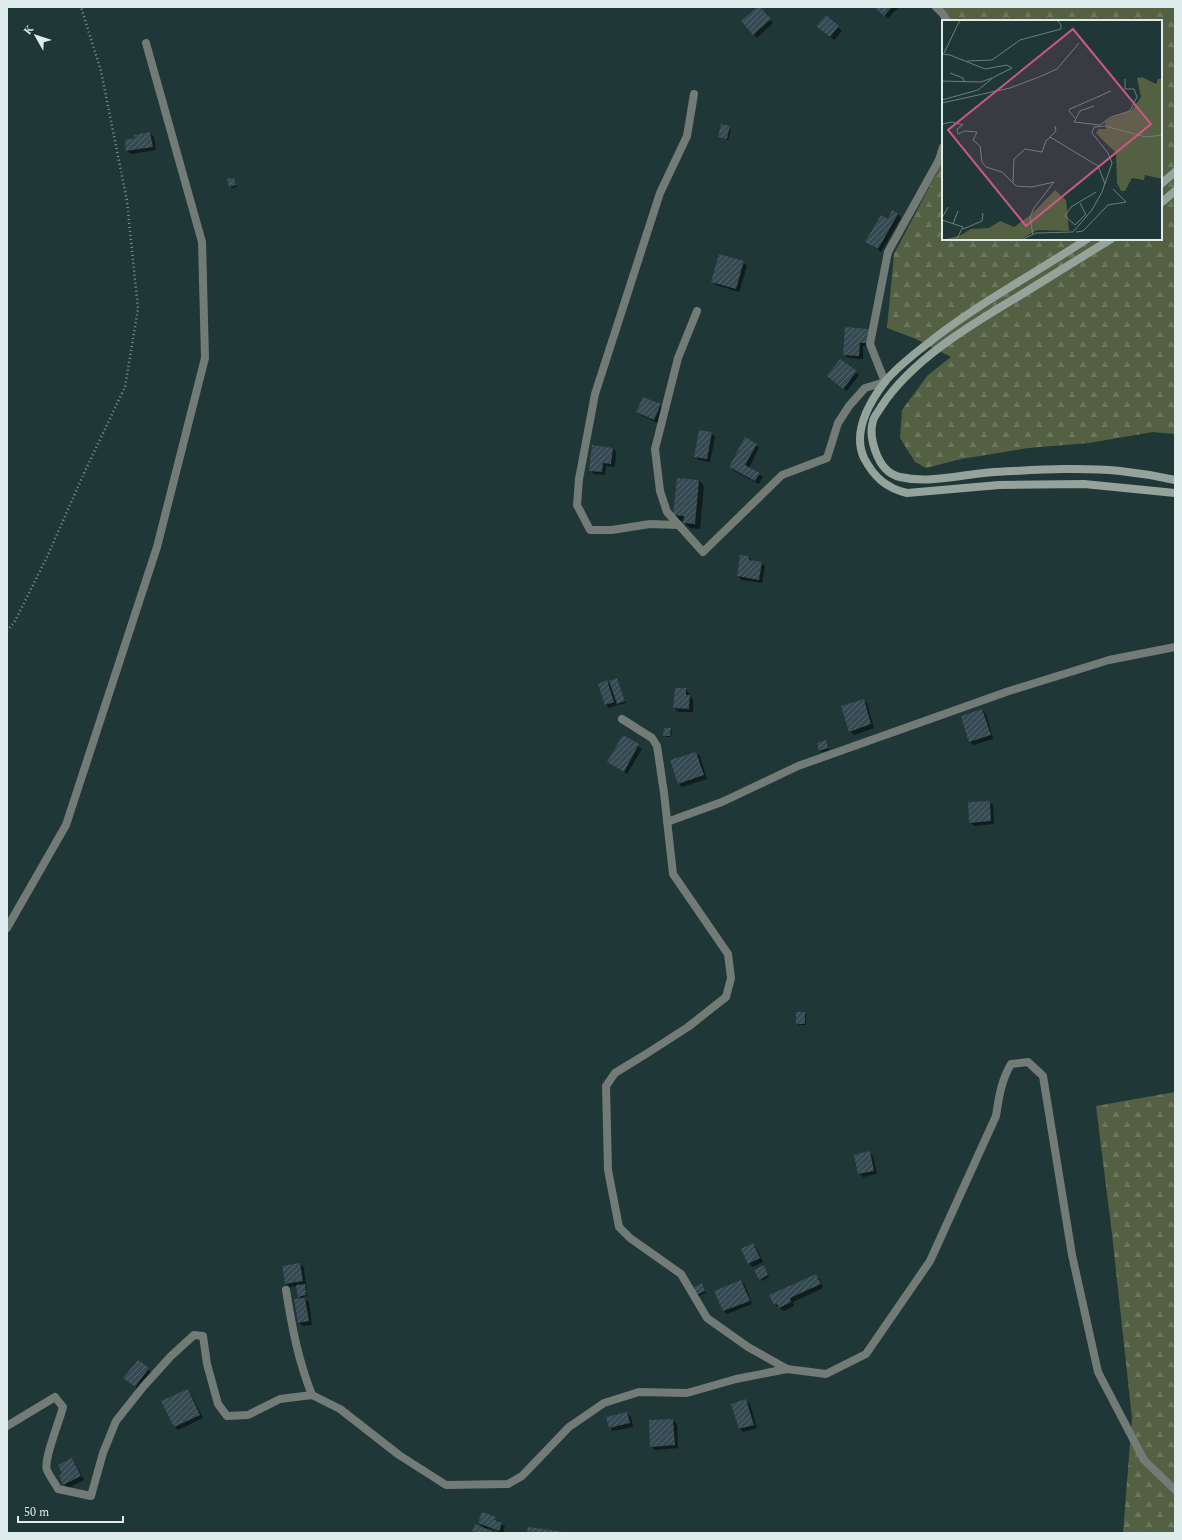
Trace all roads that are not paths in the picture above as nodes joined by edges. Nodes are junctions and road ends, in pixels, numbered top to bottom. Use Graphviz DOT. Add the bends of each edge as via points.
graph roads {
  1 [pos="936,7"];
  2 [pos="946,20"];
  3 [pos="146,43"];
  4 [pos="694,94"];
  5 [pos="942,150"];
  6 [pos="1175,172"];
  7 [pos="1162,183"];
  8 [pos="1175,191"];
  9 [pos="1162,202"];
  10 [pos="1085,240"];
  11 [pos="1109,240"];
  12 [pos="697,311"];
  13 [pos="885,382"];
  14 [pos="1175,480"];
  15 [pos="1175,493"];
  16 [pos="678,525"];
  17 [pos="1175,647"];
  18 [pos="622,719"];
  19 [pos="667,822"];
  20 [pos="7,928"];
  21 [pos="286,1290"];
  22 [pos="787,1369"];
  23 [pos="312,1395"];
  24 [pos="7,1426"];
  25 [pos="1175,1490"];
  1 -- 2 [label="street"];
  3 -- 20 [label="street" via="202,242 204,358 157,547 66,825"];
  4 -- 16 [label="street" via="687,136 660,193 595,394 581,466 577,504 590,530 612,530 650,524"];
  5 -- 13 [label="street" via="888,252 870,344"];
  6 -- 7 [label="main road"];
  8 -- 9 [label="main road"];
  10 -- 13 [label="main road" via="952,324"];
  11 -- 14 [label="main road" via="978,321 908,375 890,394 873,420 874,448 880,462 889,473 899,477 948,478 992,472 1086,470 1120,471"];
  12 -- 16 [label="street" via="678,358 654,449 660,491 667,512"];
  13 -- 15 [label="main road" via="866,411 860,432 860,444 870,468 880,480 894,490 907,492 998,485 1084,484"];
  13 -- 16 [label="street" via="865,388 849,406 838,423 827,458 782,475 703,552"];
  17 -- 19 [label="street" via="1109,660 1009,691 798,766 722,802"];
  18 -- 19 [label="street" via="652,738 657,746"];
  19 -- 22 [label="street" via="673,874 728,954 731,978 726,997 688,1027 615,1073 606,1086 608,1170 619,1227 630,1238 681,1274 707,1318 748,1347"];
  21 -- 23 [label="street" via="302,1372"];
  22 -- 23 [label="street" via="736,1379 687,1393 639,1392 604,1404 569,1427 522,1476 508,1484 446,1485 399,1455 340,1409"];
  22 -- 25 [label="street" via="826,1374 866,1354 930,1261 996,1116 1004,1076 1011,1064 1028,1062 1043,1076 1072,1255 1098,1372 1144,1460"];
  23 -- 24 [label="street" via="280,1399 248,1415 227,1416 218,1404 207,1364 203,1336 194,1335 162,1366 116,1421 103,1453 91,1496 58,1489 46,1469 63,1407 55,1397"];
}
